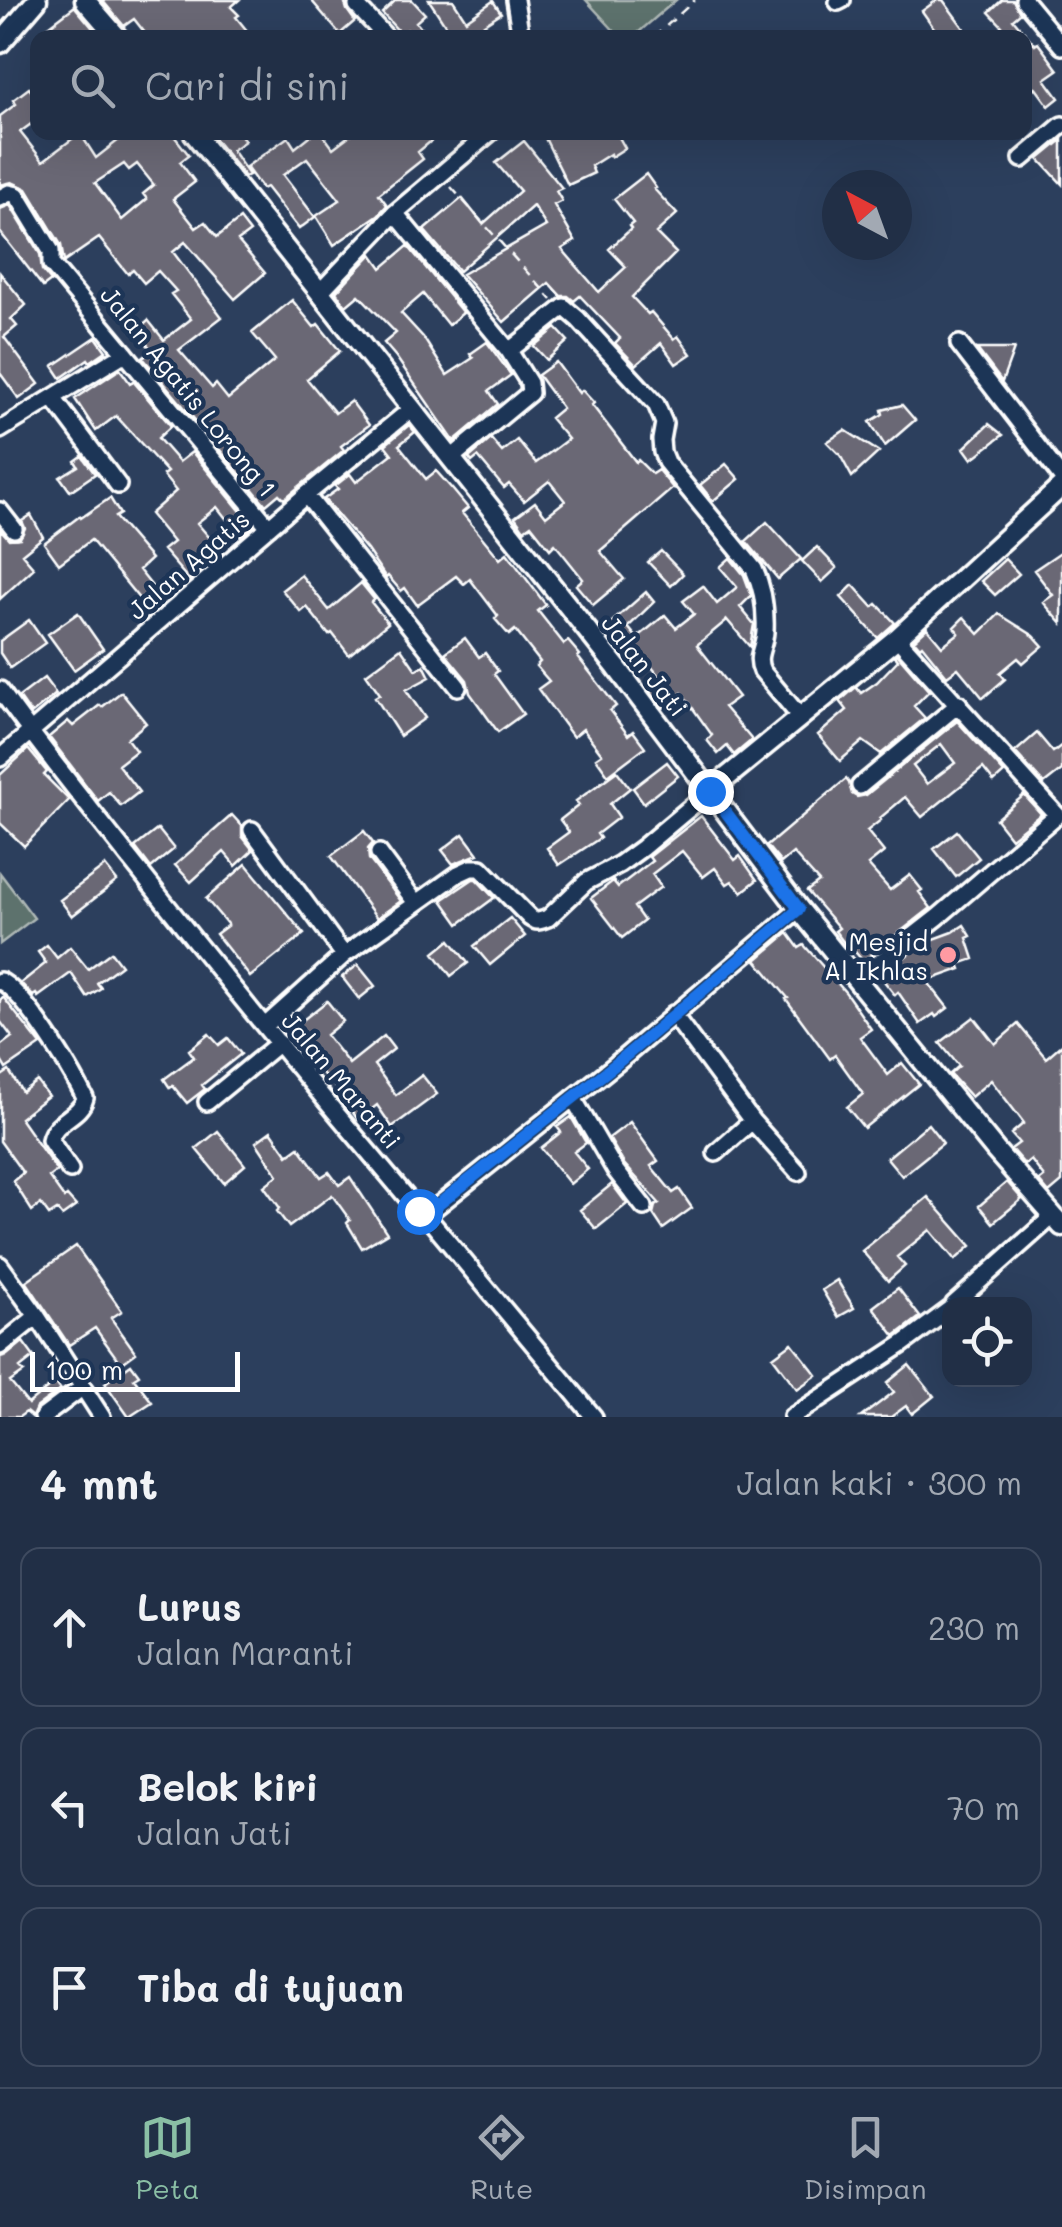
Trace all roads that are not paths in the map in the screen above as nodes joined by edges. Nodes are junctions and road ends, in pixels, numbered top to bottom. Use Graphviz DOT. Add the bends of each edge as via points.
graph roads {
  1 [pos="38,0"];
  2 [pos="85,0"];
  3 [pos="358,0"];
  4 [pos="515,0"];
  5 [pos="1024,0"];
  6 [pos="111,30"];
  7 [pos="378,30"];
  8 [pos="520,30"];
  9 [pos="0,43"];
  10 [pos="1062,46"];
  11 [pos="1062,124"];
  12 [pos="199,140"];
  13 [pos="475,140"];
  14 [pos="1022,159"];
  15 [pos="0,198"];
  16 [pos="396,213"];
  17 [pos="319,293"];
  18 [pos="958,344"];
  19 [pos="509,351"];
  20 [pos="125,352"];
  21 [pos="53,398"];
  22 [pos="410,410"];
  23 [pos="0,430"];
  24 [pos="450,459"];
  25 [pos="1062,478"];
  26 [pos="118,485"];
  27 [pos="1062,486"];
  28 [pos="306,495"];
  29 [pos="0,511"];
  30 [pos="269,527"];
  31 [pos="14,529"];
  32 [pos="897,638"];
  33 [pos="458,687"];
  34 [pos="0,690"];
  35 [pos="959,704"];
  36 [pos="801,718"];
  37 [pos="30,732"];
  38 [pos="0,758"];
  39 [pos="860,786"];
  40 [pos="710,791"];
  41 [pos="1060,816"];
  42 [pos="252,830"];
  43 [pos="379,853"];
  44 [pos="416,903"];
  45 [pos="799,909"];
  46 [pos="344,956"];
  47 [pos="856,980"];
  48 [pos="0,981"];
  49 [pos="673,1014"];
  50 [pos="264,1026"];
  51 [pos="279,1043"];
  52 [pos="573,1098"];
  53 [pos="207,1102"];
  54 [pos="752,1121"];
  55 [pos="716,1153"];
  56 [pos="70,1170"];
  57 [pos="798,1172"];
  58 [pos="644,1207"];
  59 [pos="424,1214"];
  60 [pos="1058,1221"];
  61 [pos="0,1265"];
  62 [pos="964,1297"];
  63 [pos="942,1315"];
  64 [pos="37,1316"];
  65 [pos="0,1346"];
  66 [pos="83,1387"];
  67 [pos="43,1417"];
  68 [pos="102,1417"];
  69 [pos="594,1417"];
  70 [pos="792,1417"];
  1 -- 9 [label="street"];
  2 -- 6 [label="street"];
  3 -- 7 [label="street"];
  4 -- 8 [label="street"];
  5 -- 10 [label="street"];
  11 -- 14 [label="street"];
  12 -- 17 [label="street, Jalan Jati"];
  13 -- 16 [label="street"];
  15 -- 20 [label="street, Jalan Agatis Lorong 1" via="17,195 51,251 50,262"];
  16 -- 17 [label="street"];
  16 -- 19 [label="street"];
  17 -- 22 [label="street, Jalan Jati"];
  18 -- 25 [label="street"];
  19 -- 24 [label="street" via="530,394"];
  19 -- 36 [label="street" via="567,308 656,404 666,462 754,568 765,616 758,662"];
  20 -- 21 [label="street"];
  20 -- 30 [label="street, Jalan Agatis Lorong 1"];
  21 -- 23 [label="street"];
  21 -- 26 [label="street"];
  22 -- 24 [label="street, Jalan Jati"];
  22 -- 28 [label="street, Jalan Agatis"];
  24 -- 40 [label="street, Jalan Jati"];
  27 -- 32 [label="street"];
  28 -- 30 [label="street, Jalan Agatis"];
  28 -- 33 [label="street"];
  29 -- 31 [label="street"];
  30 -- 37 [label="street, Jalan Agatis"];
  32 -- 35 [label="street"];
  32 -- 36 [label="street"];
  34 -- 37 [label="street, Jalan Maranti"];
  35 -- 39 [label="street"];
  35 -- 41 [label="street"];
  36 -- 40 [label="street"];
  37 -- 38 [label="street, Jalan Agatis"];
  37 -- 50 [label="street, Jalan Maranti"];
  40 -- 44 [label="street" via="548,918 535,922 478,867"];
  40 -- 45 [label="street, Jalan Jati"];
  41 -- 47 [label="street"];
  42 -- 46 [label="street"];
  43 -- 44 [label="street"];
  44 -- 46 [label="street"];
  45 -- 47 [label="street, Jalan Jati"];
  45 -- 49 [label="street"];
  46 -- 50 [label="street"];
  47 -- 60 [label="street, Jalan Jati"];
  48 -- 56 [label="street" via="18,995 85,1098 50,1138"];
  49 -- 52 [label="street"];
  49 -- 54 [label="street"];
  50 -- 51 [label="street, Jalan Maranti"];
  51 -- 53 [label="street"];
  51 -- 59 [label="street, Jalan Maranti"];
  52 -- 58 [label="street"];
  52 -- 59 [label="street"];
  54 -- 55 [label="street"];
  54 -- 57 [label="street"];
  59 -- 69 [label="street, Jalan Maranti"];
  60 -- 62 [label="street"];
  61 -- 64 [label="street"];
  63 -- 70 [label="street"];
  64 -- 65 [label="street"];
  64 -- 66 [label="street"];
  66 -- 67 [label="street"];
  66 -- 68 [label="street"];
}
